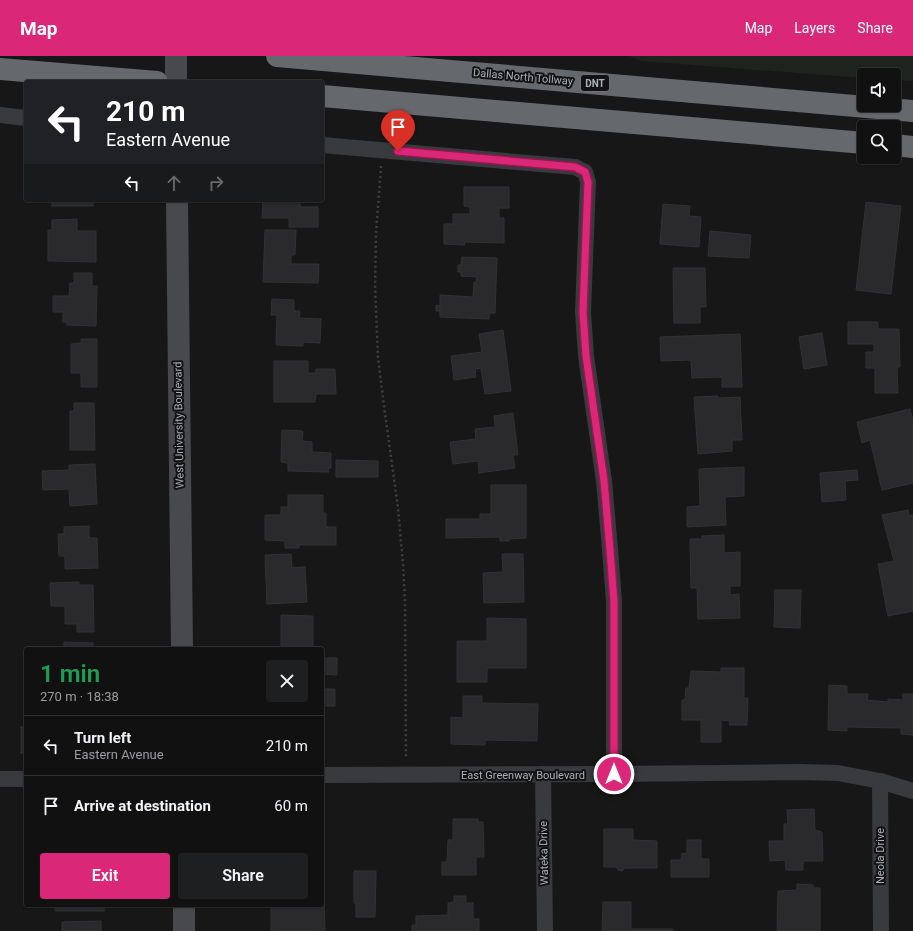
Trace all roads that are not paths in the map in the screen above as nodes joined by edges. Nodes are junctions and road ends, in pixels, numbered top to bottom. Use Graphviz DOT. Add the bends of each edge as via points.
graph roads {
  1 [pos="176,56"];
  2 [pos="277,56"];
  3 [pos="0,69"];
  4 [pos="133,80"];
  5 [pos="176,80"];
  6 [pos="324,96"];
  7 [pos="913,110"];
  8 [pos="0,115"];
  9 [pos="24,118"];
  10 [pos="857,142"];
  11 [pos="324,145"];
  12 [pos="901,146"];
  13 [pos="913,147"];
  14 [pos="177,202"];
  15 [pos="182,647"];
  16 [pos="543,774"];
  17 [pos="614,774"];
  18 [pos="324,775"];
  19 [pos="0,779"];
  20 [pos="24,779"];
  21 [pos="880,781"];
  22 [pos="913,791"];
  23 [pos="184,907"];
  24 [pos="184,931"];
  25 [pos="545,931"];
  26 [pos="881,931"];
  1 -- 5 [label="street"];
  2 -- 7 [label="highway, Dallas North Tollway / DNT"];
  3 -- 4 [label="highway"];
  6 -- 10 [label="highway"];
  8 -- 9 [label="street"];
  11 -- 17 [label="street" via="575,167 585,172 588,182 583,312 586,356 604,481 614,602"];
  12 -- 13 [label="highway"];
  14 -- 15 [label="street, West University Boulevard"];
  16 -- 17 [label="street, East Greenway Boulevard"];
  16 -- 18 [label="street, East Greenway Boulevard"];
  16 -- 25 [label="street, Wateka Drive"];
  17 -- 21 [label="street, East Greenway Boulevard" via="838,773"];
  19 -- 20 [label="street"];
  21 -- 22 [label="street, East Greenway Boulevard"];
  21 -- 26 [label="street, Neola Drive"];
  23 -- 24 [label="street"];
}
